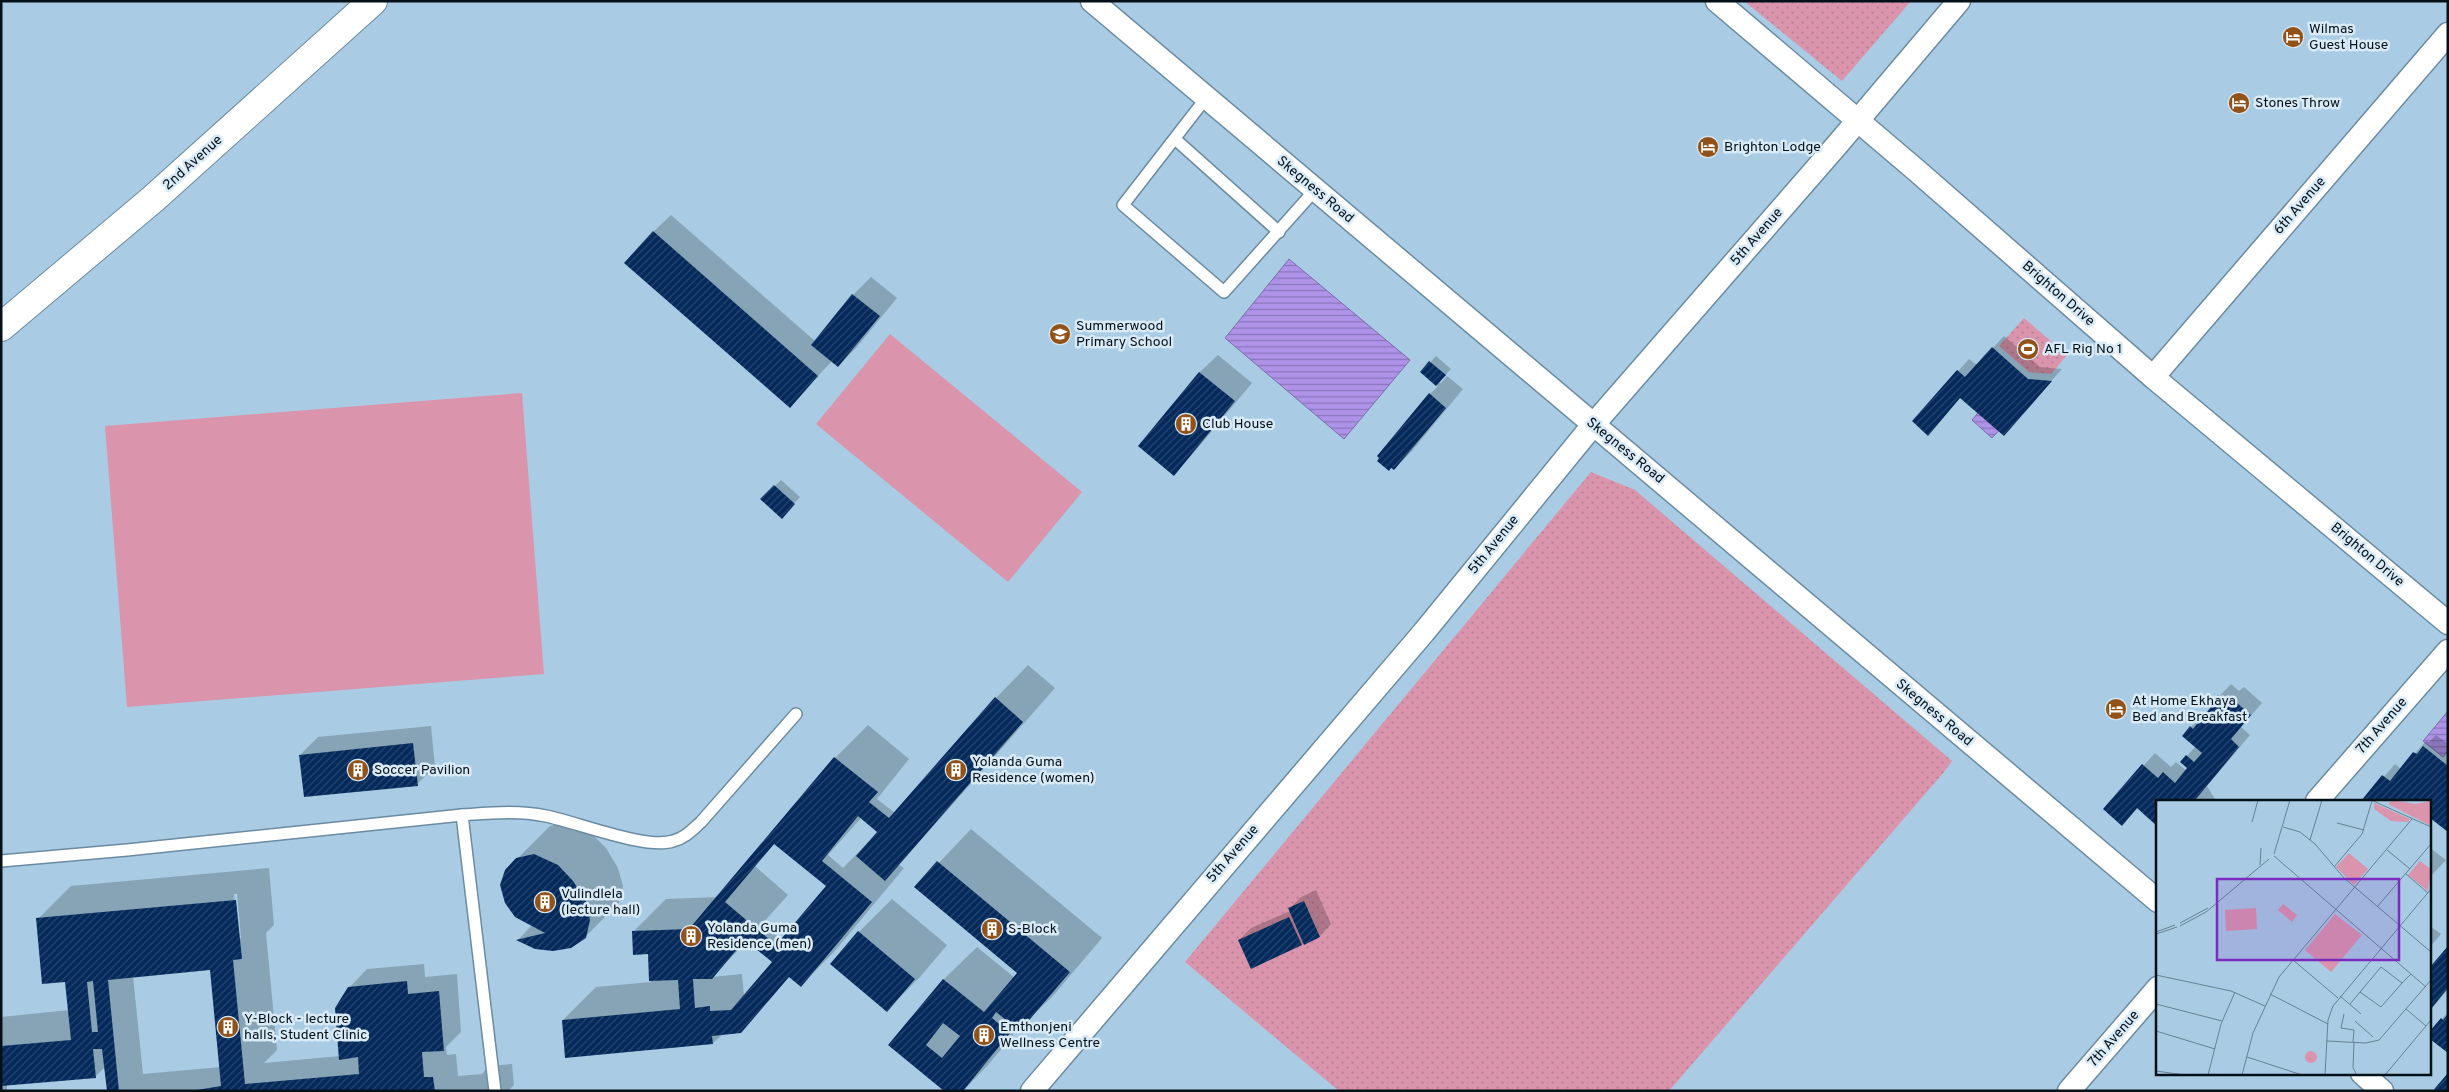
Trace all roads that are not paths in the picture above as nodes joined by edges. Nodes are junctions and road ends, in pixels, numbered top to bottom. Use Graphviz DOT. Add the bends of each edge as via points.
graph roads {
  1 [pos="373,1"];
  2 [pos="1092,1"];
  3 [pos="1717,1"];
  4 [pos="1959,1"];
  5 [pos="2448,34"];
  6 [pos="1206,98"];
  7 [pos="1857,120"];
  8 [pos="1175,139"];
  9 [pos="1315,190"];
  10 [pos="1279,232"];
  11 [pos="4,323"];
  12 [pos="2153,377"];
  13 [pos="1593,425"];
  14 [pos="2448,623"];
  15 [pos="2448,651"];
  16 [pos="796,714"];
  17 [pos="2318,800"];
  18 [pos="462,815"];
  19 [pos="1,861"];
  20 [pos="2156,899"];
  21 [pos="2156,990"];
  22 [pos="2363,1074"];
  23 [pos="495,1091"];
  24 [pos="1032,1091"];
  25 [pos="2070,1091"];
  26 [pos="2382,1091"];
  1 -- 11 [label="street, 2nd Avenue" via="153,199"];
  2 -- 6 [label="street, Skegness Road"];
  3 -- 7 [label="street, Brighton Drive"];
  4 -- 7 [label="street, 5th Avenue"];
  5 -- 12 [label="street, 6th Avenue"];
  6 -- 8 [label="lane"];
  6 -- 9 [label="street, Skegness Road"];
  7 -- 12 [label="street, Brighton Drive"];
  7 -- 13 [label="street, 5th Avenue"];
  8 -- 10 [label="lane"];
  8 -- 10 [label="lane" via="1123,205 1224,292"];
  9 -- 10 [label="lane"];
  9 -- 13 [label="street, Skegness Road"];
  12 -- 14 [label="street, Brighton Drive"];
  13 -- 20 [label="street, Skegness Road"];
  13 -- 24 [label="street, 5th Avenue" via="1424,632"];
  15 -- 17 [label="street, 7th Avenue"];
  16 -- 18 [label="lane" via="701,822 685,837 671,842 649,842 545,816 520,813"];
  18 -- 19 [label="lane"];
  18 -- 23 [label="lane"];
  21 -- 25 [label="street, 7th Avenue"];
  22 -- 26 [label="street"];
}
